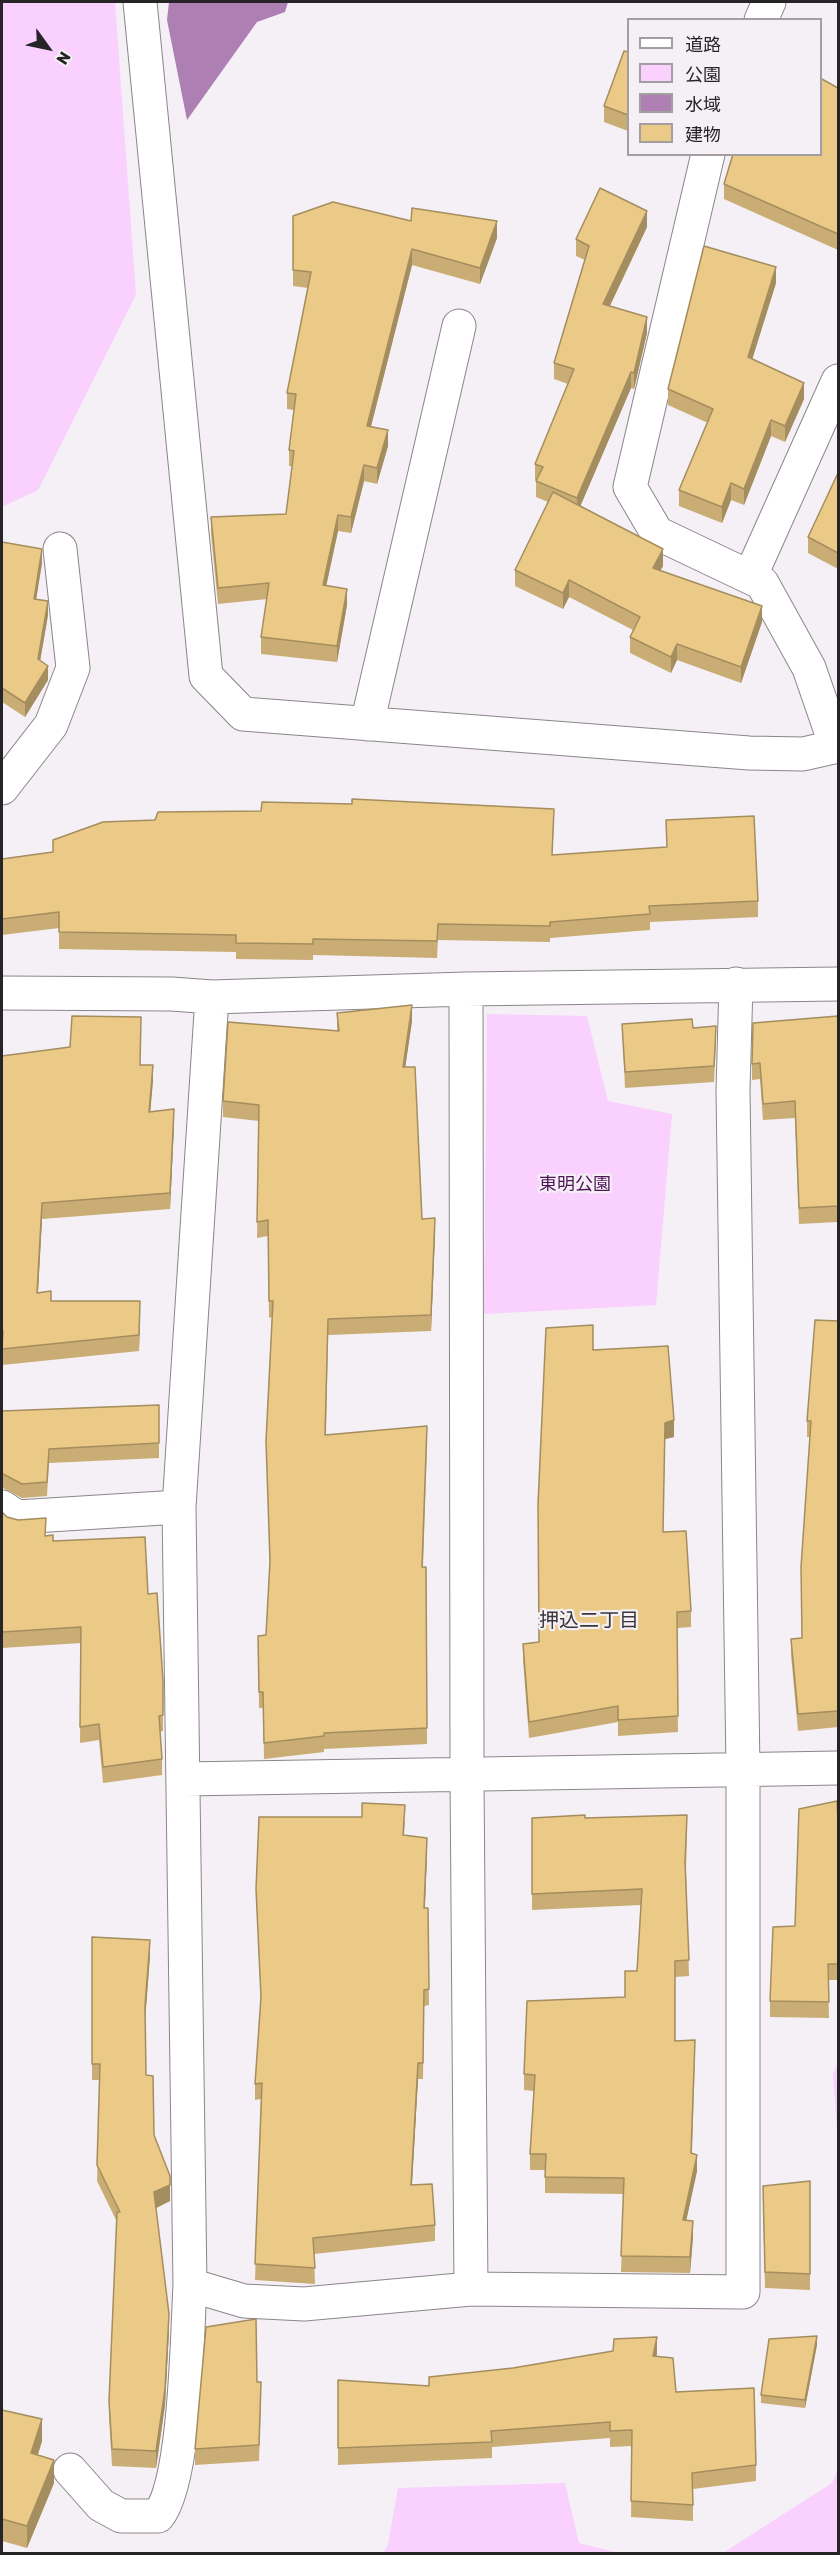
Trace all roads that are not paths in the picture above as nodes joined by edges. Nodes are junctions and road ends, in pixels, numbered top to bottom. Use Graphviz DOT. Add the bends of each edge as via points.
graph roads {
  1 [pos="140,2"];
  2 [pos="769,2"];
  3 [pos="762,18"];
  4 [pos="708,156"];
  5 [pos="459,326"];
  6 [pos="838,381"];
  7 [pos="60,549"];
  8 [pos="750,577"];
  9 [pos="367,724"];
  10 [pos="837,746"];
  11 [pos="2,788"];
  12 [pos="736,984"];
  13 [pos="838,984"];
  14 [pos="465,989"];
  15 [pos="2,993"];
  16 [pos="212,997"];
  17 [pos="2,1507"];
  18 [pos="179,1507"];
  19 [pos="838,1768"];
  20 [pos="743,1770"];
  21 [pos="467,1776"];
  22 [pos="185,1779"];
  23 [pos="190,2285"];
  24 [pos="471,2289"];
  25 [pos="70,2470"];
  1 -- 9 [label="street" via="206,676 243,714"];
  2 -- 3 [label="street"];
  4 -- 8 [label="street" via="630,487 657,533"];
  5 -- 9 [label="street"];
  6 -- 8 [label="street"];
  7 -- 11 [label="street" via="74,668 51,725"];
  8 -- 10 [label="street" via="762,582 809,668"];
  9 -- 10 [label="street" via="749,753 803,754"];
  12 -- 13 [label="street"];
  12 -- 14 [label="street"];
  12 -- 20 [label="street" via="733,1090"];
  14 -- 16 [label="street"];
  14 -- 21 [label="street"];
  15 -- 16 [label="street"];
  16 -- 18 [label="street"];
  17 -- 18 [label="street" via="17,1517"];
  18 -- 22 [label="street"];
  19 -- 20 [label="street"];
  20 -- 21 [label="street"];
  20 -- 24 [label="street" via="743,2292"];
  21 -- 22 [label="street"];
  21 -- 24 [label="street"];
  22 -- 23 [label="street"];
  23 -- 24 [label="street" via="244,2301 304,2304"];
  23 -- 25 [label="street" via="179,2444 173,2483 163,2511 158,2517 121,2516 101,2505"];
}
